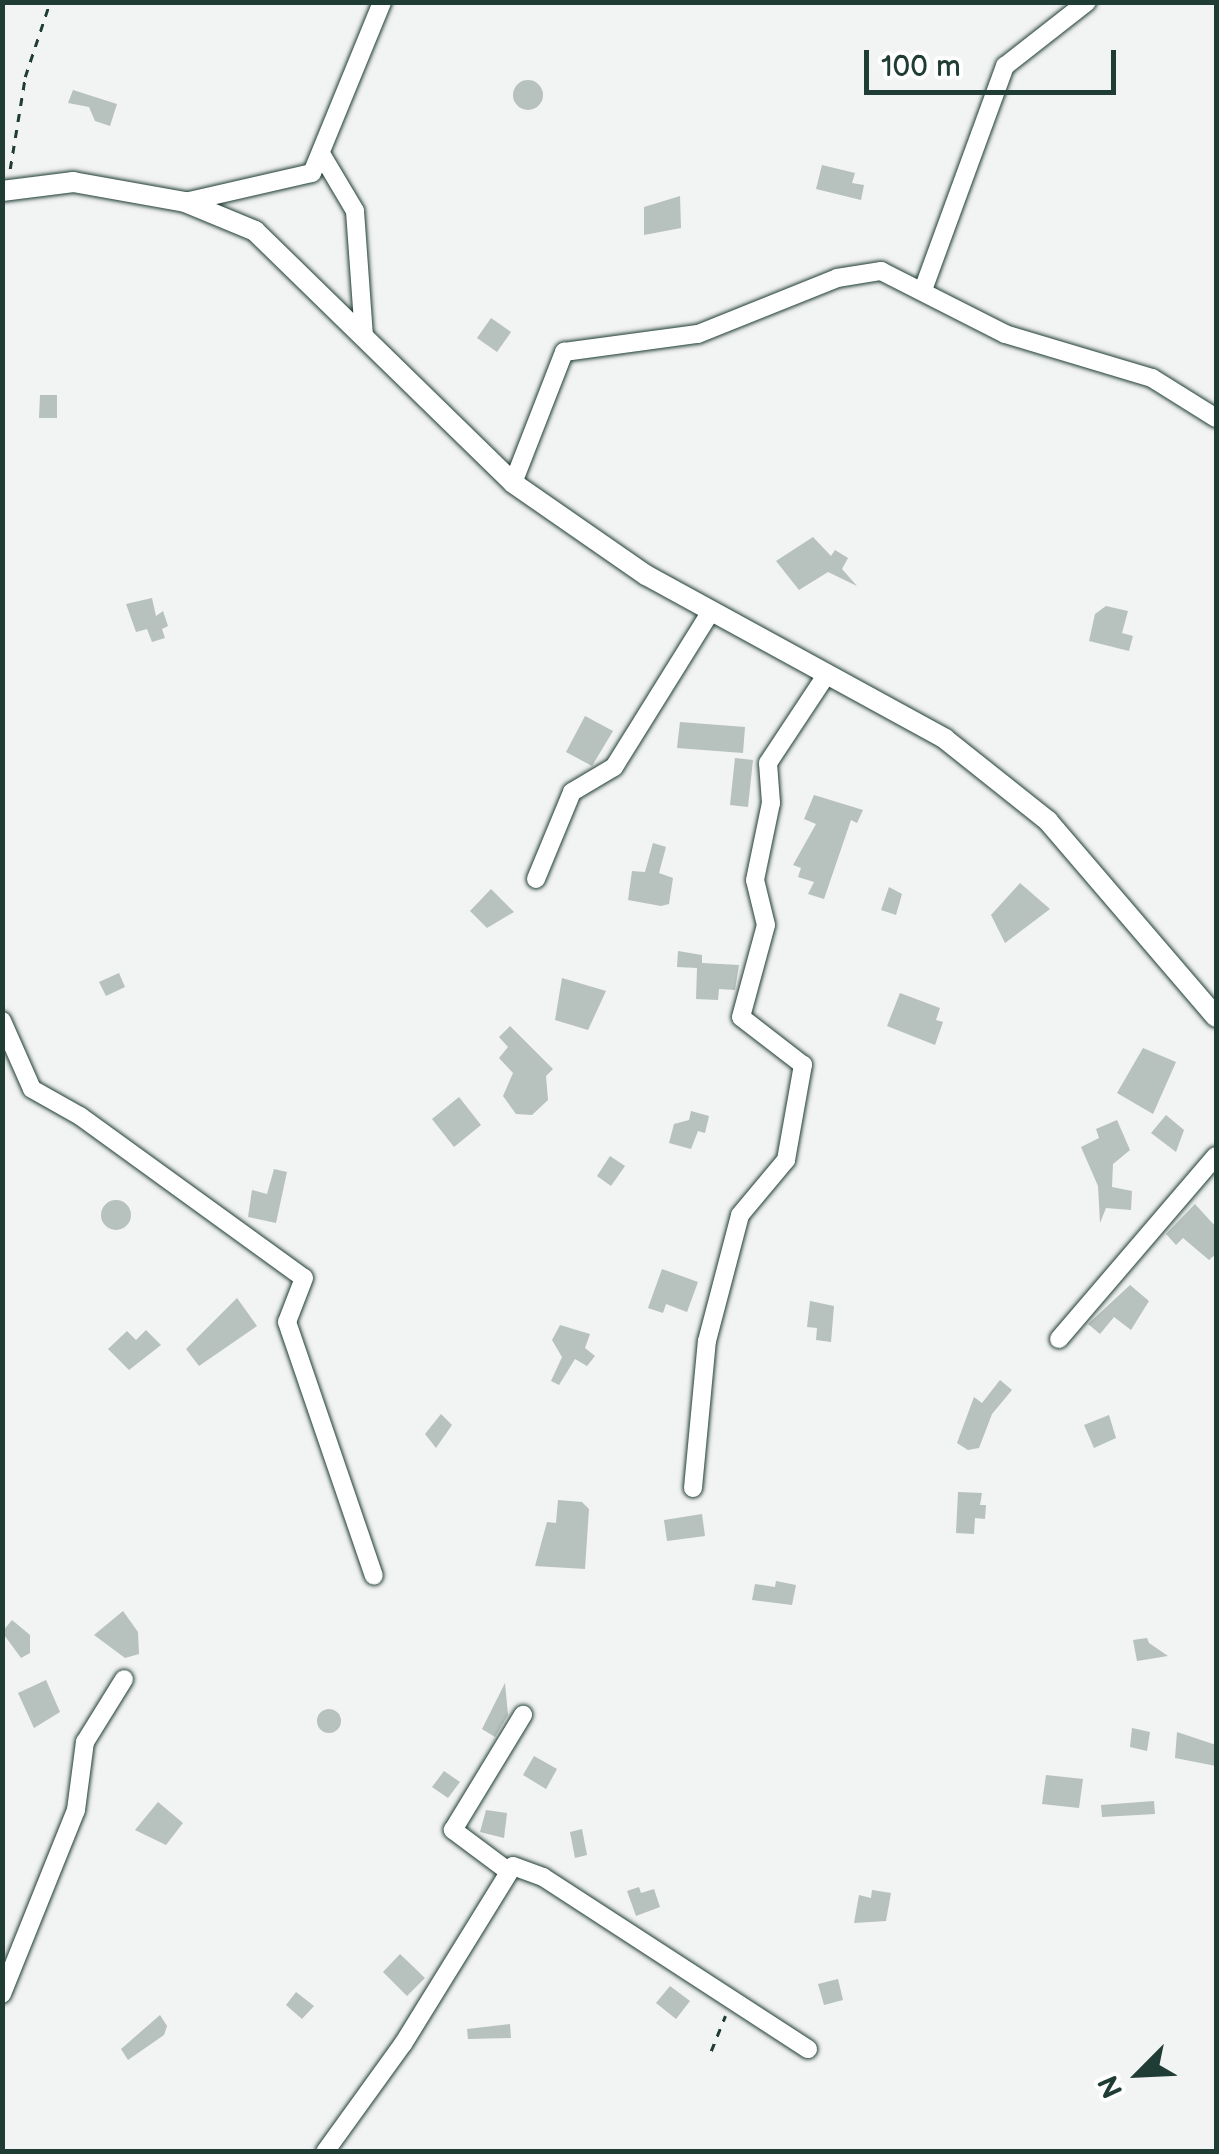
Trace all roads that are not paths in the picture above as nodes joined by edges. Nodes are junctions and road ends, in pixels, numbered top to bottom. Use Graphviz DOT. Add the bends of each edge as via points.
graph roads {
  1 [pos="382,2"];
  2 [pos="1087,2"];
  3 [pos="323,157"];
  4 [pos="4,191"];
  5 [pos="185,202"];
  6 [pos="922,290"];
  7 [pos="364,338"];
  8 [pos="1216,418"];
  9 [pos="514,482"];
  10 [pos="711,611"];
  11 [pos="827,674"];
  12 [pos="536,879"];
  13 [pos="1216,1017"];
  14 [pos="2,1021"];
  15 [pos="1216,1156"];
  16 [pos="1059,1339"];
  17 [pos="693,1488"];
  18 [pos="374,1576"];
  19 [pos="124,1678"];
  20 [pos="523,1715"];
  21 [pos="508,1872"];
  22 [pos="2,1994"];
  23 [pos="808,2049"];
  24 [pos="324,2152"];
  1 -- 3 [label="street"];
  2 -- 6 [label="street" via="1005,66"];
  3 -- 5 [label="street" via="312,173"];
  3 -- 7 [label="street" via="355,211"];
  4 -- 5 [label="main road" via="73,182"];
  5 -- 7 [label="main road" via="255,231"];
  6 -- 8 [label="street" via="1005,334 1152,378"];
  6 -- 9 [label="street" via="881,271 837,278 698,334 564,352"];
  7 -- 9 [label="main road"];
  9 -- 10 [label="main road" via="646,575"];
  10 -- 11 [label="main road"];
  10 -- 12 [label="street" via="614,767 572,792"];
  11 -- 13 [label="main road" via="945,739 1048,821"];
  11 -- 17 [label="street" via="768,764 771,804 755,880 766,925 740,1017 803,1065 786,1160 740,1216 707,1341"];
  14 -- 18 [label="street" via="32,1090 80,1116 304,1278 287,1322"];
  15 -- 16 [label="street"];
  19 -- 22 [label="street" via="86,1742 76,1810"];
  20 -- 21 [label="street" via="453,1830"];
  21 -- 23 [label="street" via="524,1868 542,1878"];
  21 -- 24 [label="street" via="403,2044"];
}
